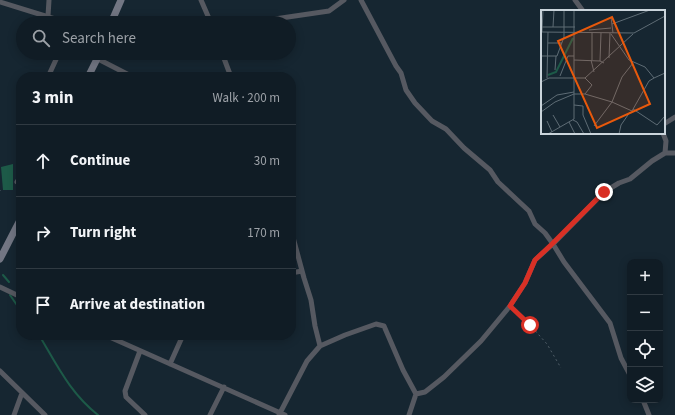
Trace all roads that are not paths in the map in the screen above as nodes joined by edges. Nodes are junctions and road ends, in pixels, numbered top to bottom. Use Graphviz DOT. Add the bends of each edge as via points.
graph roads {
  1 [pos="50,0"];
  2 [pos="121,0"];
  3 [pos="201,0"];
  4 [pos="344,0"];
  5 [pos="361,0"];
  6 [pos="575,0"];
  7 [pos="0,2"];
  8 [pos="582,10"];
  9 [pos="48,16"];
  10 [pos="114,16"];
  11 [pos="208,16"];
  12 [pos="291,16"];
  13 [pos="56,60"];
  14 [pos="97,60"];
  15 [pos="105,60"];
  16 [pos="225,60"];
  17 [pos="50,72"];
  18 [pos="91,72"];
  19 [pos="125,72"];
  20 [pos="229,72"];
  21 [pos="675,117"];
  22 [pos="665,123"];
  23 [pos="663,134"];
  24 [pos="665,153"];
  25 [pos="675,153"];
  26 [pos="16,228"];
  27 [pos="552,244"];
  28 [pos="296,249"];
  29 [pos="0,260"];
  30 [pos="302,271"];
  31 [pos="296,272"];
  32 [pos="0,287"];
  33 [pos="16,294"];
  34 [pos="116,340"];
  35 [pos="181,340"];
  36 [pos="320,346"];
  37 [pos="140,351"];
  38 [pos="170,364"];
  39 [pos="627,369"];
  40 [pos="0,371"];
  41 [pos="224,387"];
  42 [pos="22,393"];
  43 [pos="416,394"];
  44 [pos="644,403"];
  45 [pos="282,414"];
  46 [pos="14,415"];
  47 [pos="45,415"];
  48 [pos="145,415"];
  49 [pos="210,415"];
  50 [pos="409,415"];
  51 [pos="649,415"];
  1 -- 9 [label="street"];
  2 -- 10 [label="street"];
  3 -- 11 [label="street"];
  4 -- 12 [label="street" via="329,10"];
  5 -- 27 [label="street" via="415,103 432,121 446,130 490,170 498,182 529,212 535,224"];
  6 -- 8 [label="street"];
  7 -- 9 [label="street"];
  13 -- 17 [label="street"];
  14 -- 18 [label="street"];
  15 -- 19 [label="street"];
  16 -- 20 [label="street"];
  21 -- 22 [label="street"];
  23 -- 24 [label="street" via="666,141"];
  24 -- 25 [label="street"];
  24 -- 27 [label="street" via="630,179 619,182 604,192"];
  26 -- 29 [label="street"];
  27 -- 39 [label="street" via="610,323"];
  27 -- 43 [label="street" via="535,260 525,283 510,306 480,341 444,377 425,392"];
  28 -- 30 [label="street"];
  30 -- 31 [label="street"];
  30 -- 36 [label="street"];
  32 -- 33 [label="street"];
  34 -- 37 [label="street"];
  35 -- 38 [label="street"];
  36 -- 43 [label="street" via="376,324 384,326"];
  36 -- 45 [label="street" via="307,361"];
  37 -- 38 [label="street"];
  37 -- 48 [label="street" via="125,391 126,397"];
  38 -- 41 [label="street"];
  40 -- 42 [label="street"];
  41 -- 45 [label="street"];
  41 -- 49 [label="street"];
  42 -- 46 [label="street"];
  42 -- 47 [label="street"];
  43 -- 50 [label="street"];
  44 -- 51 [label="street"];
}
